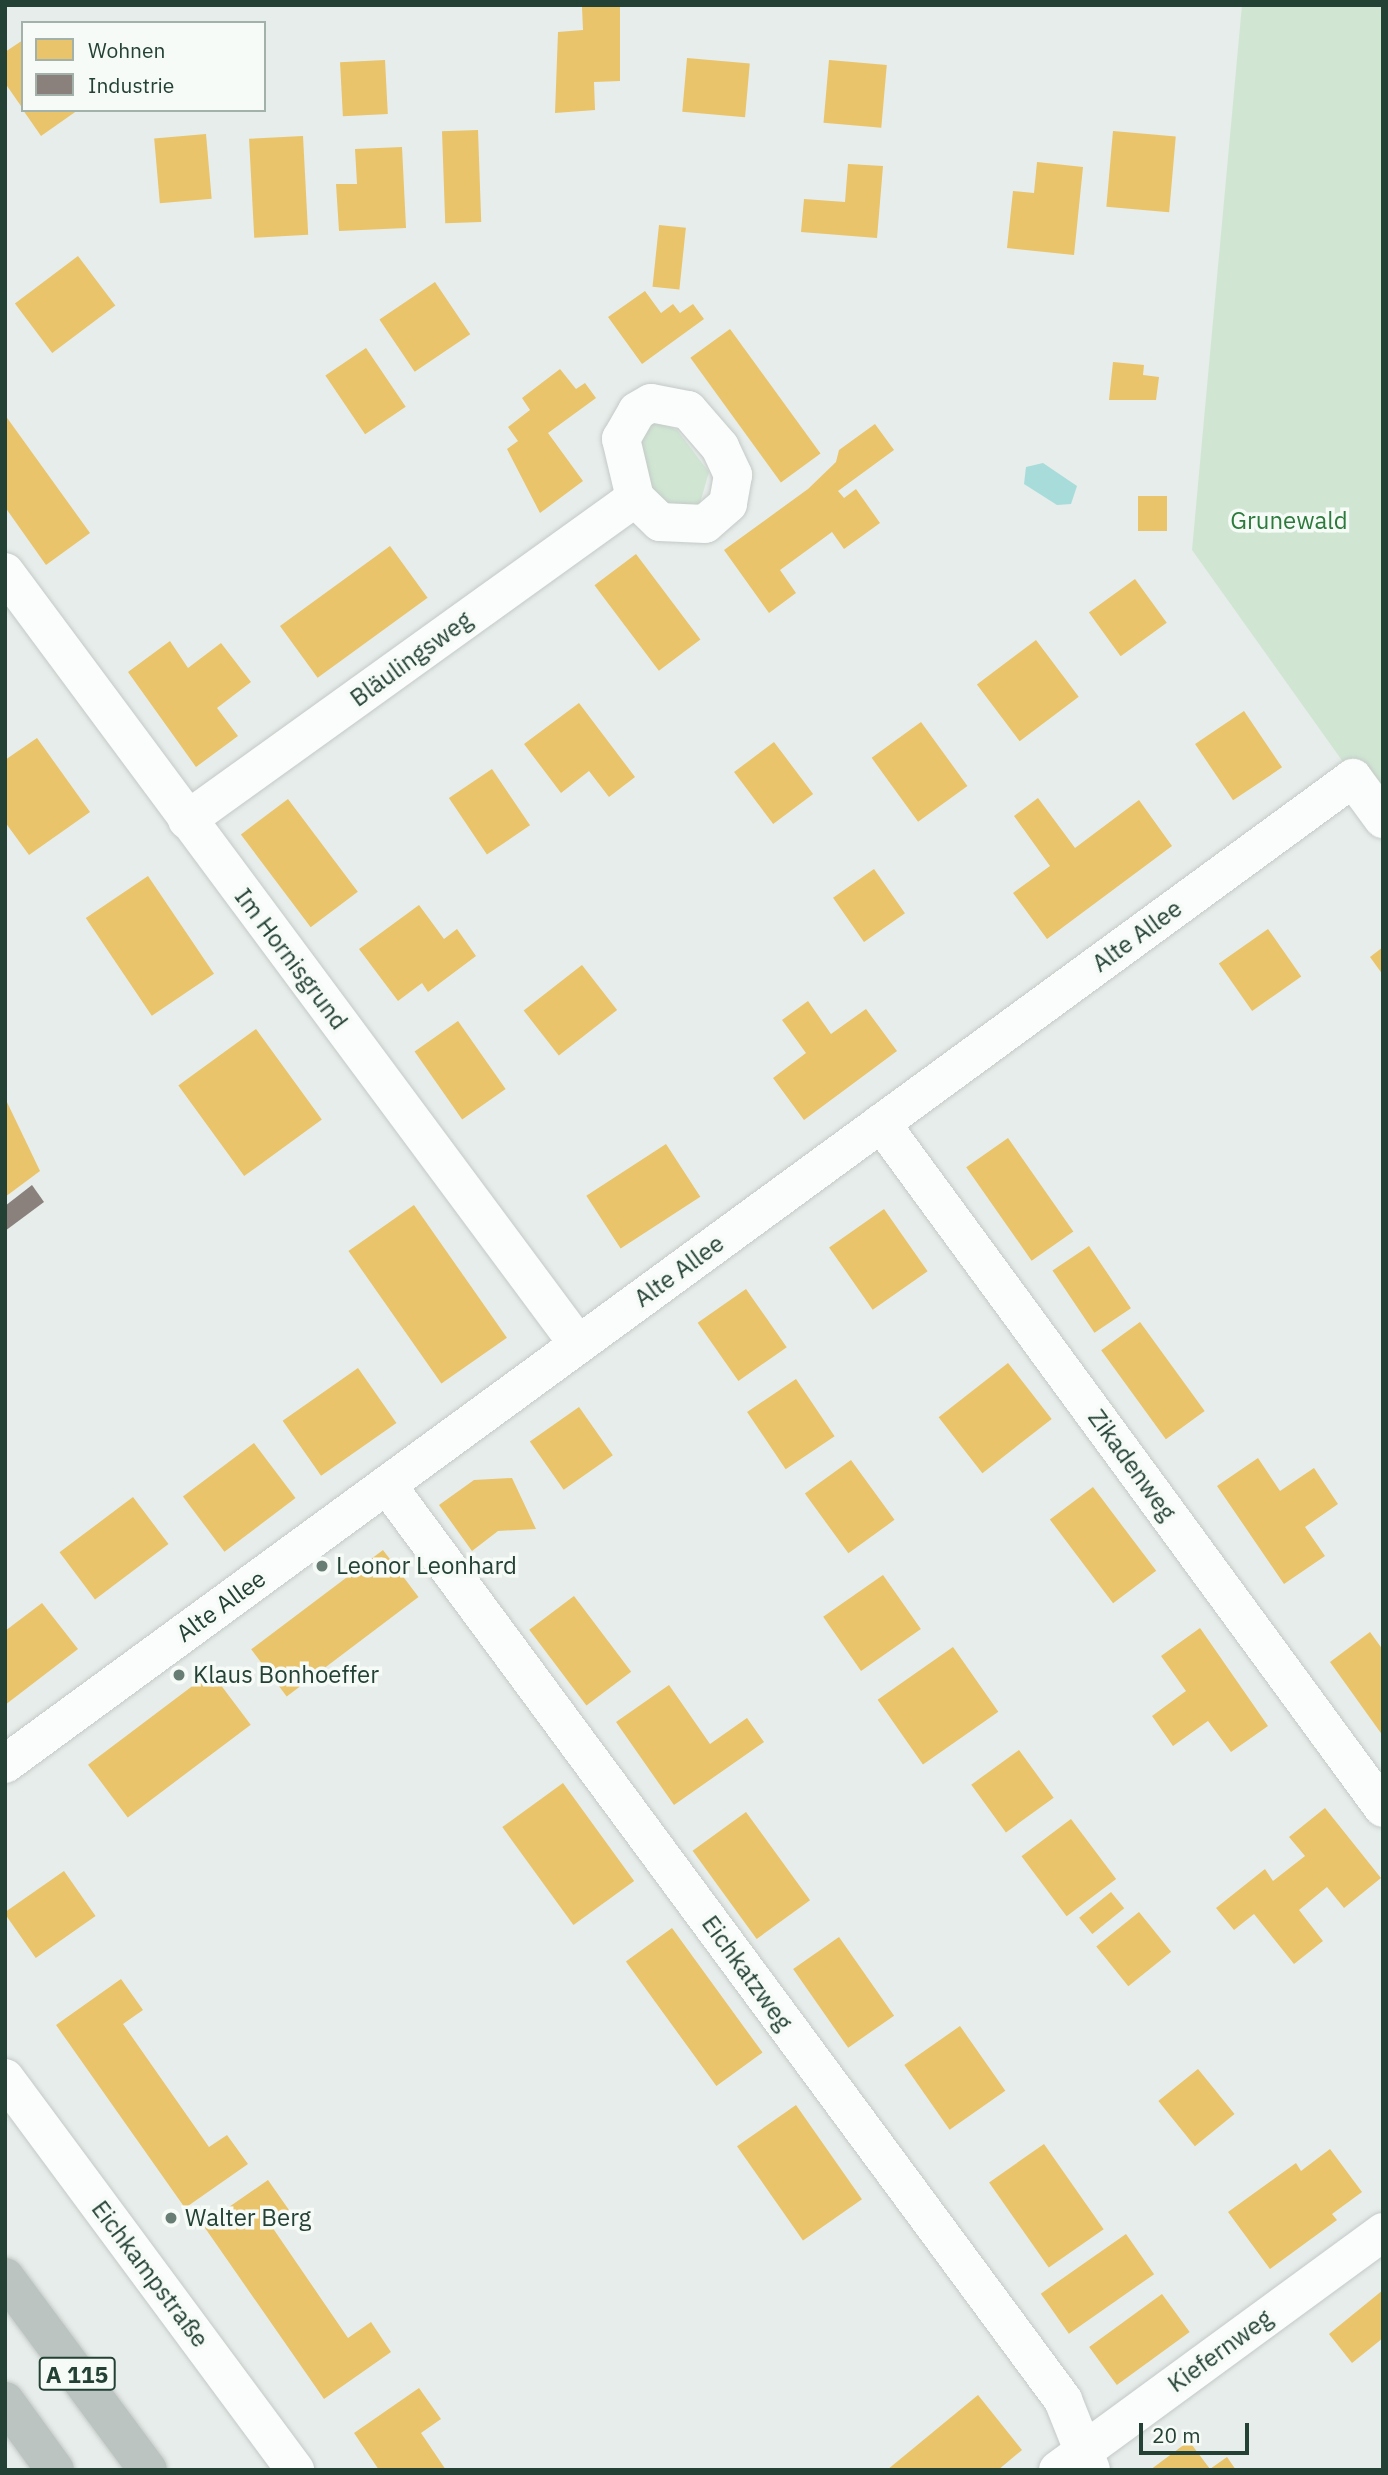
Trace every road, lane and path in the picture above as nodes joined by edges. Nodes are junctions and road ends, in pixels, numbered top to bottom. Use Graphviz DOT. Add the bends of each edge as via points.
graph roads {
  1 [pos="635,498"];
  2 [pos="5,572"];
  3 [pos="1383,819"];
  4 [pos="187,820"];
  5 [pos="881,1123"];
  6 [pos="578,1344"];
  7 [pos="387,1485"];
  8 [pos="5,1763"];
  9 [pos="1383,1808"];
  10 [pos="5,2078"];
  11 [pos="1383,2232"];
  12 [pos="5,2277"];
  13 [pos="5,2401"];
  14 [pos="1077,2463"];
  15 [pos="55,2470"];
  16 [pos="148,2470"];
  17 [pos="295,2470"];
  1 -- 4 [label="street, Bläulingsweg"];
  2 -- 4 [label="street, Im Hornisgrund"];
  3 -- 5 [label="street, Alte Allee" via="1353,778"];
  4 -- 6 [label="street, Im Hornisgrund"];
  5 -- 6 [label="street, Alte Allee"];
  5 -- 9 [label="street, Zikadenweg"];
  6 -- 7 [label="street, Alte Allee"];
  7 -- 8 [label="street, Alte Allee"];
  7 -- 14 [label="street, Eichkatzweg" via="1063,2400"];
  10 -- 17 [label="street, Eichkampstraße"];
  11 -- 14 [label="street, Kiefernweg"];
  12 -- 16 [label="highway, A 115"];
  13 -- 15 [label="highway, A 115"];
}
